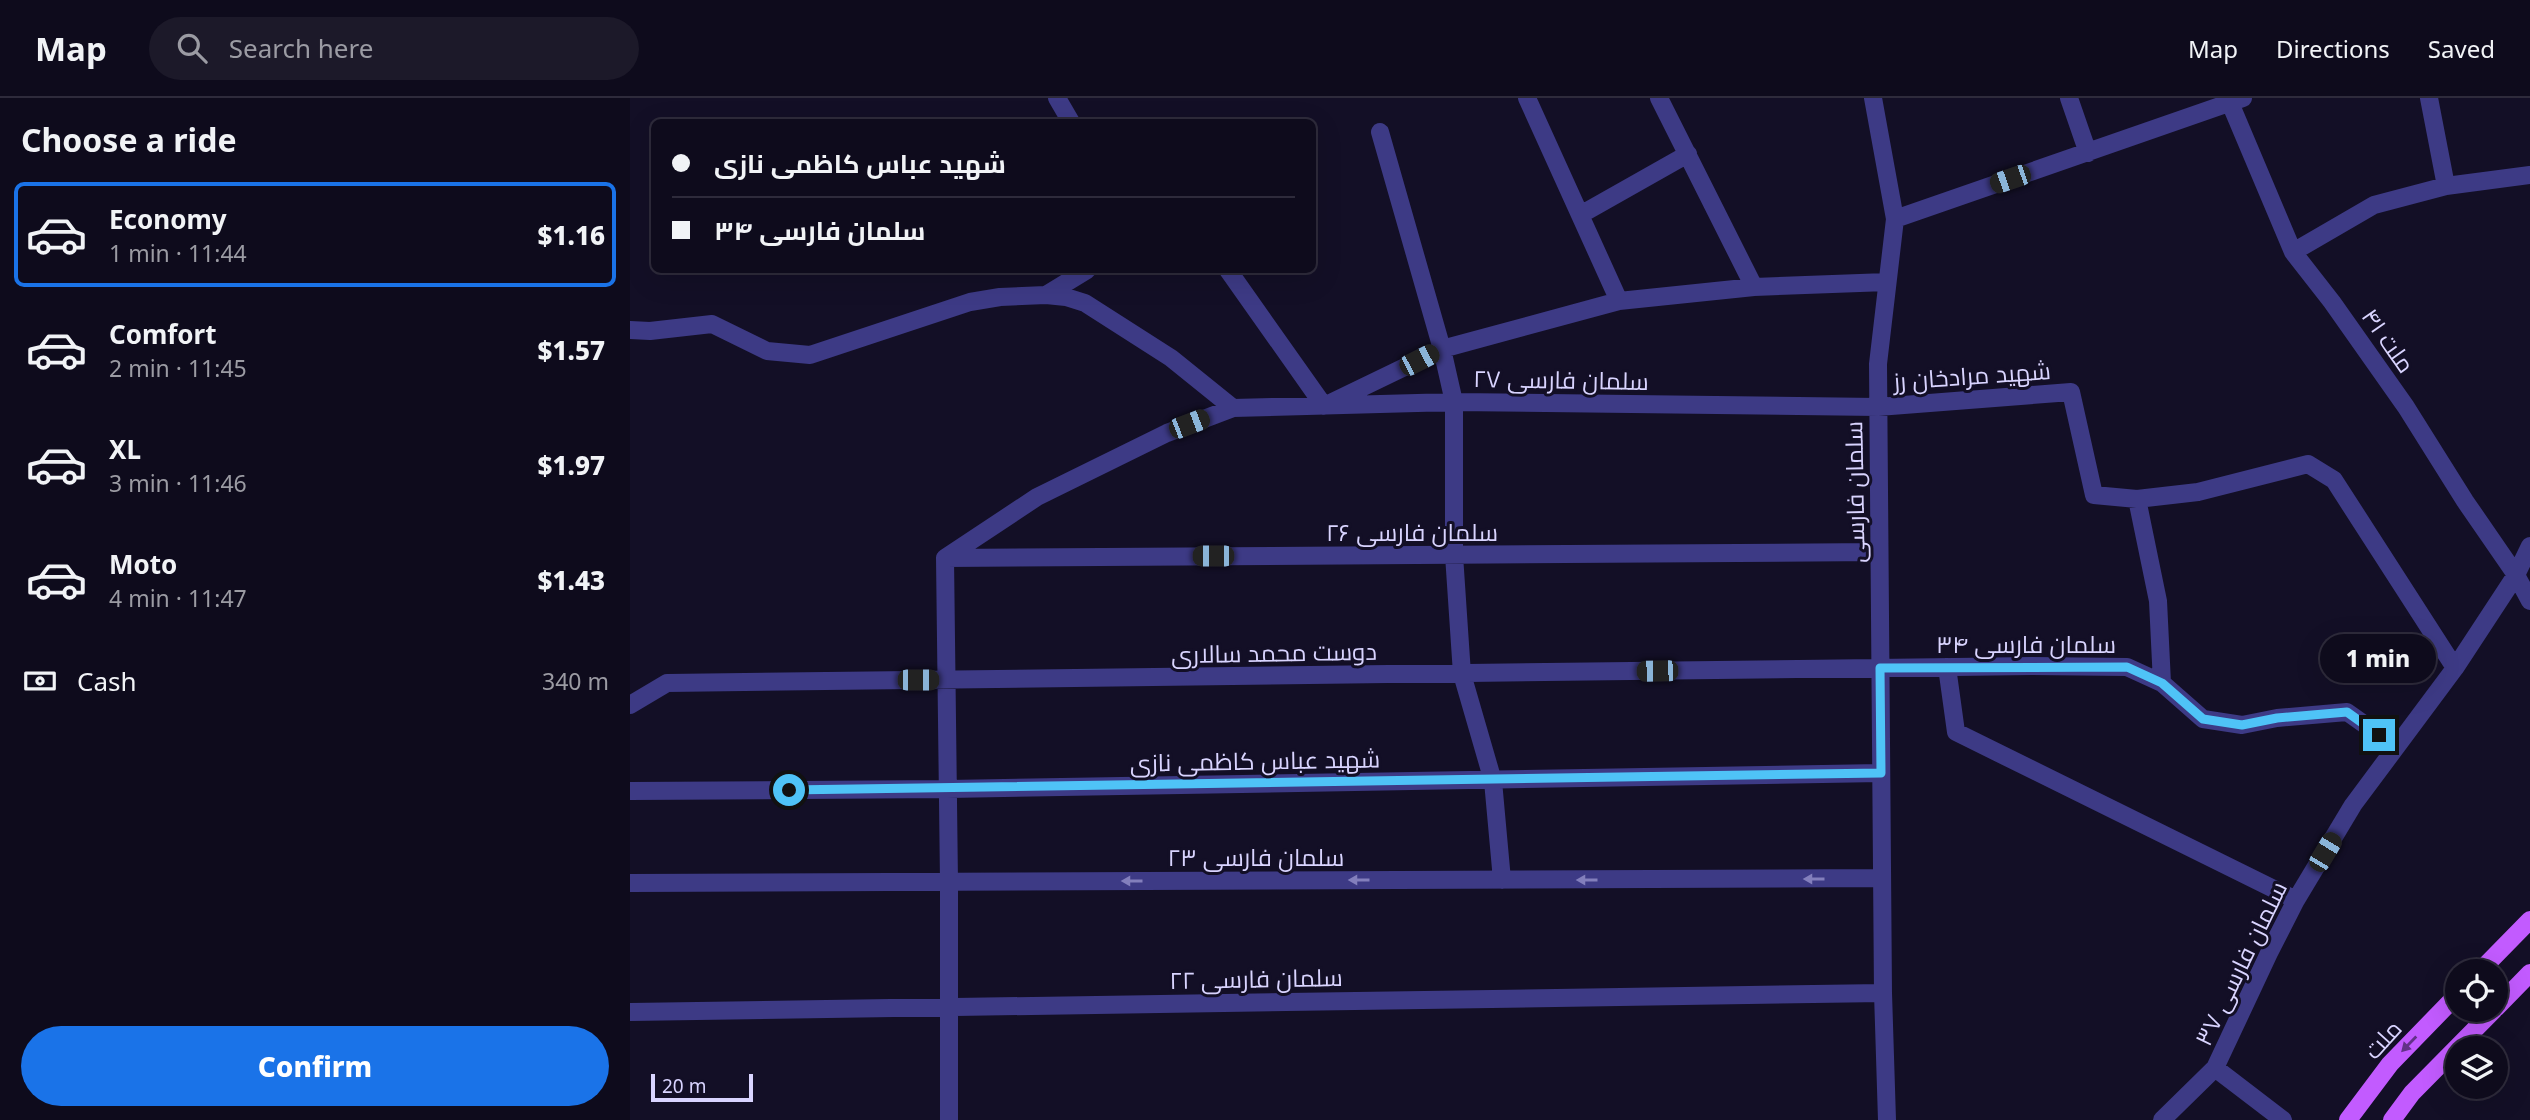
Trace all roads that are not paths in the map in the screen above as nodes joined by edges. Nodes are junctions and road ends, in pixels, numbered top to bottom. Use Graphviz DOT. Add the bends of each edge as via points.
graph roads {
  1 [pos="1057,98"];
  2 [pos="1527,98"];
  3 [pos="1659,98"];
  4 [pos="1873,98"];
  5 [pos="2069,98"];
  6 [pos="2429,98"];
  7 [pos="2234,99"];
  8 [pos="1070,119"];
  9 [pos="1380,132"];
  10 [pos="2088,153"];
  11 [pos="1688,154"];
  12 [pos="2530,175"];
  13 [pos="2446,186"];
  14 [pos="1580,215"];
  15 [pos="1895,219"];
  16 [pos="2293,251"];
  17 [pos="1082,273"];
  18 [pos="1230,273"];
  19 [pos="1887,282"];
  20 [pos="1754,287"];
  21 [pos="1046,295"];
  22 [pos="1619,301"];
  23 [pos="630,330"];
  24 [pos="1442,349"];
  25 [pos="1454,402"];
  26 [pos="1324,406"];
  27 [pos="1878,407"];
  28 [pos="1233,408"];
  29 [pos="2137,499"];
  30 [pos="2530,546"];
  31 [pos="1879,552"];
  32 [pos="1454,555"];
  33 [pos="945,558"];
  34 [pos="2516,575"];
  35 [pos="2530,601"];
  36 [pos="1947,667"];
  37 [pos="1880,668"];
  38 [pos="2455,668"];
  39 [pos="1462,674"];
  40 [pos="946,680"];
  41 [pos="2162,683"];
  42 [pos="630,705"];
  43 [pos="2395,746"];
  44 [pos="1881,773"];
  45 [pos="1493,780"];
  46 [pos="948,789"];
  47 [pos="630,791"];
  48 [pos="1882,878"];
  49 [pos="1502,880"];
  50 [pos="949,882"];
  51 [pos="630,883"];
  52 [pos="2297,900"];
  53 [pos="2530,920"];
  54 [pos="2492,959"];
  55 [pos="2530,973"];
  56 [pos="1883,993"];
  57 [pos="2508,996"];
  58 [pos="949,1007"];
  59 [pos="2445,1007"];
  60 [pos="630,1012"];
  61 [pos="2482,1022"];
  62 [pos="2215,1068"];
  63 [pos="949,1120"];
  64 [pos="1887,1120"];
  65 [pos="2162,1120"];
  66 [pos="2283,1120"];
  67 [pos="2348,1120"];
  68 [pos="2392,1120"];
  1 -- 8 [label="street"];
  2 -- 14 [label="street"];
  3 -- 11 [label="street"];
  4 -- 15 [label="street, سلمان فارسی"];
  5 -- 10 [label="street"];
  6 -- 13 [label="street"];
  7 -- 10 [label="street"];
  7 -- 16 [label="street, ملت ۴۱"];
  9 -- 24 [label="street"];
  10 -- 15 [label="street"];
  11 -- 14 [label="street"];
  11 -- 20 [label="street"];
  12 -- 13 [label="street"];
  13 -- 16 [label="street" via="2374,205"];
  14 -- 22 [label="street"];
  15 -- 19 [label="street, سلمان فارسی"];
  16 -- 34 [label="street, ملت ۴۱" via="2406,407"];
  17 -- 21 [label="street"];
  18 -- 26 [label="street"];
  19 -- 20 [label="street"];
  19 -- 27 [label="street, سلمان فارسی"];
  20 -- 22 [label="street"];
  21 -- 23 [label="street" via="970,302 810,355 767,351 712,324"];
  21 -- 28 [label="street" via="1085,303 1171,358"];
  22 -- 24 [label="street"];
  24 -- 25 [label="street"];
  24 -- 26 [label="street"];
  25 -- 26 [label="street, سلمان فارسی ۲۷"];
  25 -- 27 [label="street, سلمان فارسی ۲۷"];
  25 -- 32 [label="street"];
  26 -- 28 [label="street, سلمان فارسی ۲۷"];
  27 -- 29 [label="street, شهید مرادخان رز" via="2071,392 2094,495"];
  27 -- 31 [label="street, سلمان فارسی"];
  28 -- 33 [label="street, سلمان فارسی ۲۷" via="1167,432 1037,497"];
  29 -- 38 [label="street" via="2198,492 2308,464 2334,480"];
  29 -- 41 [label="street" via="2158,601"];
  30 -- 34 [label="street, سلمان فارسی ۳۷"];
  31 -- 32 [label="street, سلمان فارسی ۲۶"];
  31 -- 37 [label="street, سلمان فارسی"];
  32 -- 33 [label="street, سلمان فارسی ۲۶"];
  32 -- 39 [label="street"];
  33 -- 40 [label="street"];
  34 -- 35 [label="street, ملت ۴۱"];
  34 -- 38 [label="street, سلمان فارسی ۳۷"];
  36 -- 37 [label="street, سلمان فارسی ۳۴"];
  36 -- 41 [label="street, سلمان فارسی ۳۴" via="2127,667"];
  36 -- 52 [label="street" via="1956,732"];
  37 -- 39 [label="street, دوست محمد سالاری"];
  37 -- 44 [label="street, سلمان فارسی"];
  38 -- 43 [label="street, سلمان فارسی ۳۷"];
  39 -- 40 [label="street, دوست محمد سالاری"];
  39 -- 45 [label="street"];
  40 -- 42 [label="street, دوست محمد سالاری" via="667,683"];
  40 -- 46 [label="street"];
  41 -- 43 [label="street, سلمان فارسی ۳۴" via="2203,719 2242,725 2347,712"];
  43 -- 52 [label="street, سلمان فارسی ۳۷" via="2353,805"];
  44 -- 45 [label="street, شهید عباس کاظمی نازی"];
  44 -- 48 [label="street, سلمان فارسی"];
  45 -- 46 [label="street, شهید عباس کاظمی نازی"];
  45 -- 49 [label="street"];
  46 -- 47 [label="street, شهید عباس کاظمی نازی"];
  46 -- 50 [label="street"];
  48 -- 49 [label="street, سلمان فارسی ۲۳, one-way"];
  48 -- 56 [label="street, سلمان فارسی"];
  49 -- 50 [label="street, سلمان فارسی ۲۳, one-way"];
  50 -- 51 [label="street, سلمان فارسی ۲۳"];
  50 -- 58 [label="street"];
  52 -- 62 [label="street, سلمان فارسی ۳۷"];
  53 -- 54 [label="main road"];
  55 -- 57 [label="main road"];
  56 -- 58 [label="street, سلمان فارسی ۲۲"];
  56 -- 64 [label="street, سلمان فارسی"];
  58 -- 60 [label="street, سلمان فارسی ۲۲"];
  58 -- 63 [label="street"];
  59 -- 67 [label="main road, ملت, one-way" via="2390,1064"];
  61 -- 68 [label="main road" via="2412,1093"];
  62 -- 65 [label="street, سلمان فارسی ۳۷"];
  62 -- 66 [label="street"];
}
